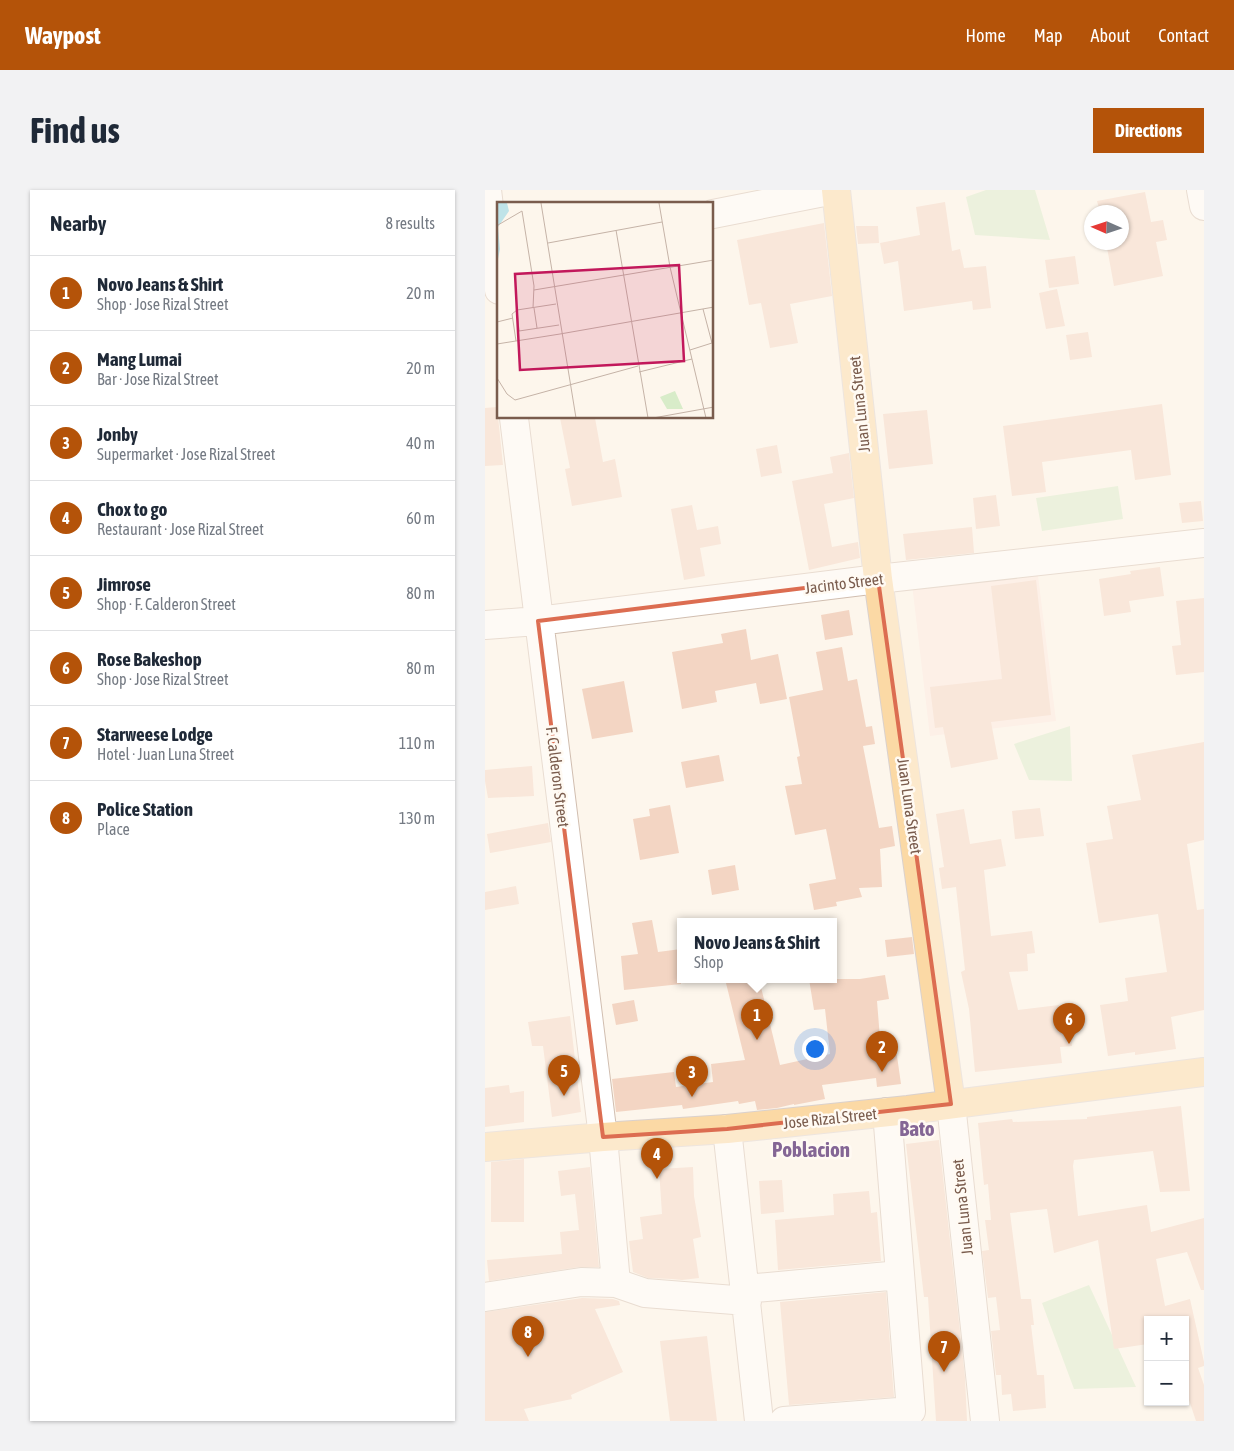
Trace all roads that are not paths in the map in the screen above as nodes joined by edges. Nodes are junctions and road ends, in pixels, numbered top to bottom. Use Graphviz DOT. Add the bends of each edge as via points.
graph roads {
  1 [pos="487,190"];
  2 [pos="835,190"];
  3 [pos="1201,190"];
  4 [pos="1204,206"];
  5 [pos="714,214"];
  6 [pos="493,258"];
  7 [pos="497,279"];
  8 [pos="514,419"];
  9 [pos="1204,543"];
  10 [pos="878,579"];
  11 [pos="538,621"];
  12 [pos="485,626"];
  13 [pos="1204,1072"];
  14 [pos="951,1104"];
  15 [pos="887,1112"];
  16 [pos="727,1129"];
  17 [pos="603,1137"];
  18 [pos="485,1148"];
  19 [pos="900,1275"];
  20 [pos="617,1283"];
  21 [pos="746,1295"];
  22 [pos="485,1297"];
  23 [pos="912,1416"];
  24 [pos="759,1421"];
  25 [pos="784,1421"];
  26 [pos="985,1421"];
  1 -- 6 [label="street"];
  2 -- 5 [label="street"];
  2 -- 10 [label="main road, Juan Luna Street"];
  3 -- 4 [label="street"];
  6 -- 7 [label="street"];
  8 -- 11 [label="street, F. Calderon Street"];
  9 -- 10 [label="street, Jacinto Street"];
  10 -- 11 [label="street, Jacinto Street"];
  10 -- 14 [label="main road, Juan Luna Street"];
  11 -- 12 [label="street, Jacinto Street"];
  11 -- 17 [label="street, F. Calderon Street"];
  13 -- 14 [label="main road, Jose Rizal Street"];
  14 -- 15 [label="main road, Jose Rizal Street"];
  14 -- 26 [label="street, Juan Luna Street"];
  15 -- 16 [label="main road, Jose Rizal Street"];
  15 -- 19 [label="street"];
  16 -- 17 [label="main road, Jose Rizal Street"];
  16 -- 21 [label="street"];
  17 -- 18 [label="main road, Jose Rizal Street"];
  17 -- 20 [label="street, F. Calderon Street"];
  19 -- 21 [label="street"];
  19 -- 23 [label="street"];
  20 -- 21 [label="street" via="645,1292"];
  20 -- 22 [label="street" via="581,1282"];
  21 -- 24 [label="street"];
  23 -- 25 [label="street"];
}
